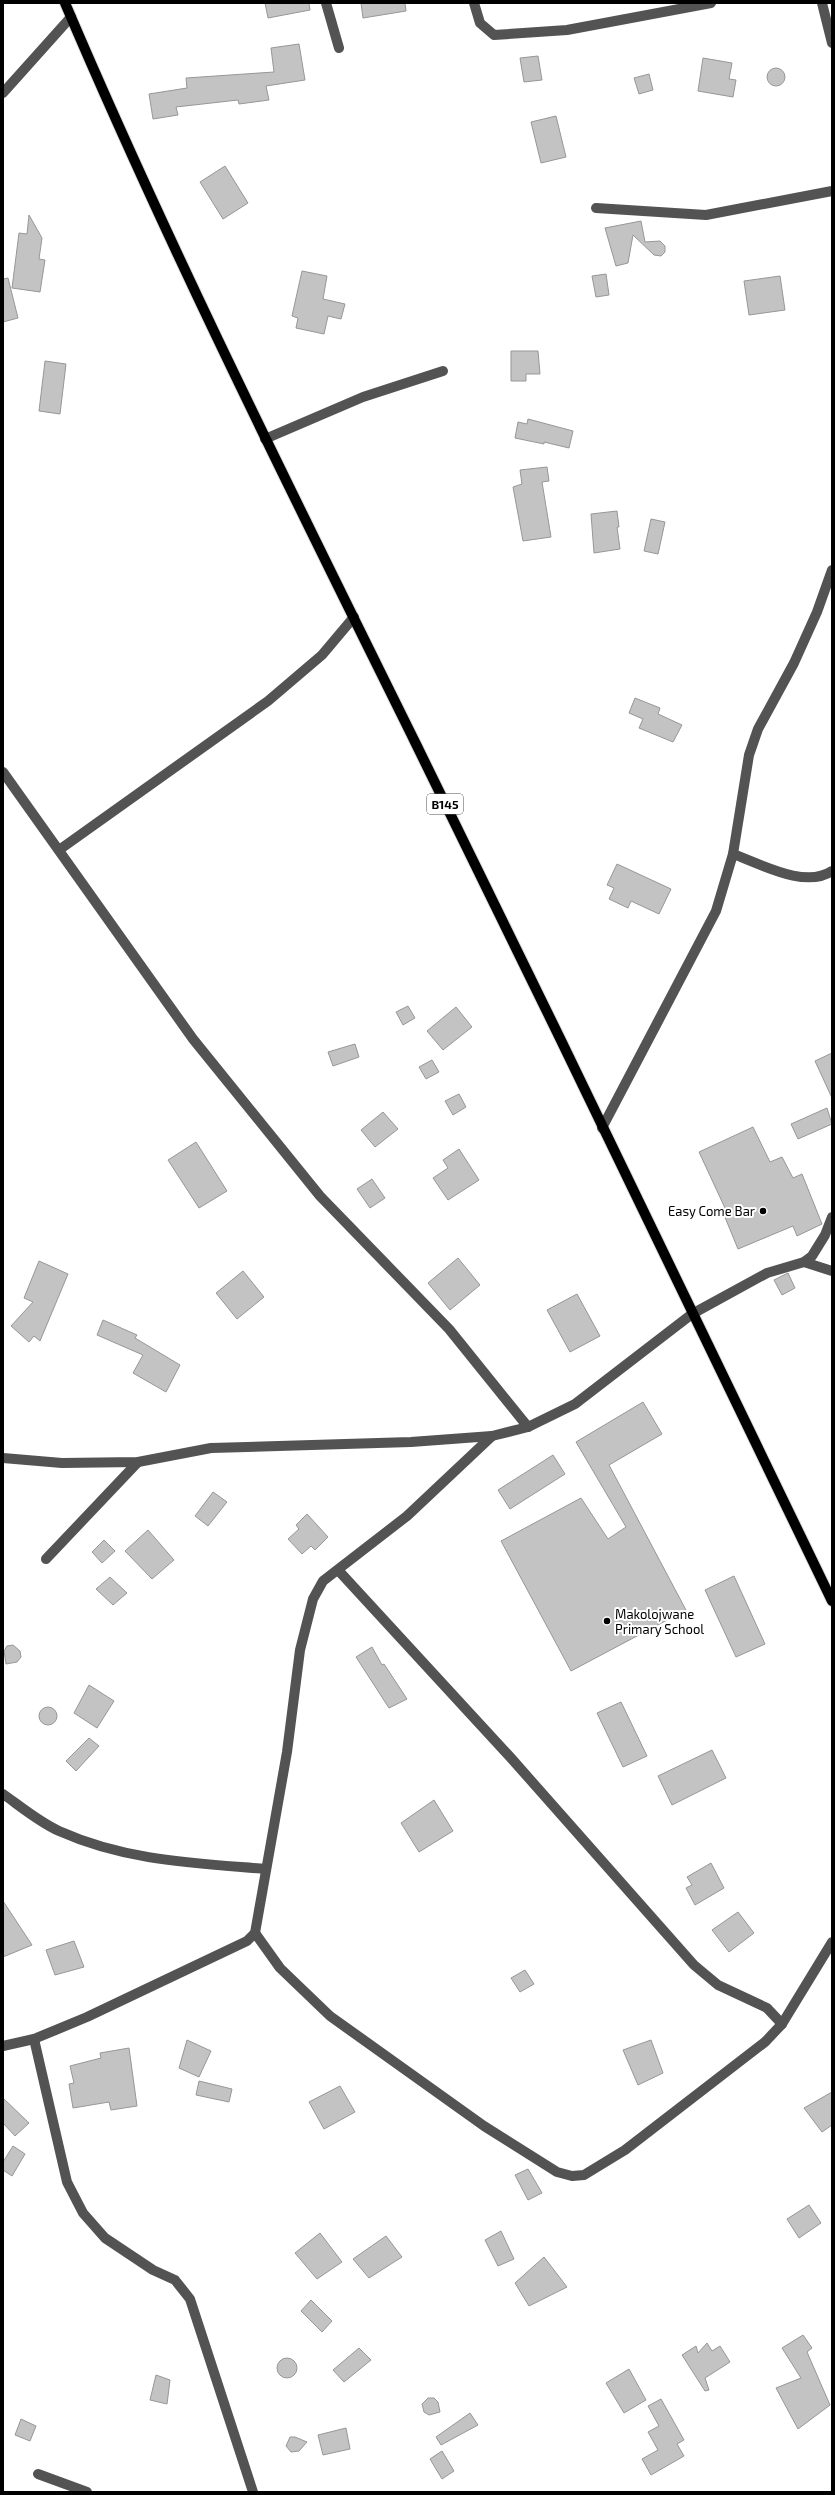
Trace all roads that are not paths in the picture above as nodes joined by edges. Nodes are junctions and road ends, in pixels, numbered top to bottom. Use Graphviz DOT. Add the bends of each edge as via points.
graph roads {
  1 [pos="65,3"];
  2 [pos="326,3"];
  3 [pos="474,3"];
  4 [pos="711,3"];
  5 [pos="822,3"];
  6 [pos="71,17"];
  7 [pos="832,42"];
  8 [pos="339,48"];
  9 [pos="3,93"];
  10 [pos="832,191"];
  11 [pos="596,208"];
  12 [pos="443,371"];
  13 [pos="265,439"];
  14 [pos="832,570"];
  15 [pos="354,617"];
  16 [pos="3,772"];
  17 [pos="59,850"];
  18 [pos="733,854"];
  19 [pos="832,871"];
  20 [pos="602,1128"];
  21 [pos="832,1216"];
  22 [pos="804,1262"];
  23 [pos="832,1271"];
  24 [pos="692,1314"];
  25 [pos="528,1427"];
  26 [pos="492,1436"];
  27 [pos="3,1458"];
  28 [pos="138,1462"];
  29 [pos="46,1559"];
  30 [pos="338,1570"];
  31 [pos="831,1599"];
  32 [pos="3,1794"];
  33 [pos="266,1869"];
  34 [pos="256,1933"];
  35 [pos="832,1942"];
  36 [pos="782,2024"];
  37 [pos="34,2039"];
  38 [pos="3,2046"];
  39 [pos="38,2474"];
  40 [pos="87,2492"];
  41 [pos="253,2492"];
  1 -- 6 [label="main road, B145"];
  2 -- 8 [label="street"];
  3 -- 4 [label="street" via="480,23 494,35 567,30"];
  5 -- 7 [label="street"];
  6 -- 9 [label="street"];
  6 -- 13 [label="main road, B145" via="96,77"];
  10 -- 11 [label="street" via="706,215"];
  12 -- 13 [label="street" via="363,397"];
  13 -- 15 [label="main road, B145"];
  14 -- 18 [label="street" via="794,663 753,742"];
  15 -- 17 [label="street" via="322,655 268,700"];
  15 -- 20 [label="main road, B145"];
  16 -- 17 [label="street"];
  17 -- 25 [label="street" via="193,1039 315,1190 449,1329"];
  18 -- 19 [label="street" via="803,879 819,878"];
  18 -- 20 [label="street" via="716,911"];
  20 -- 24 [label="main road, B145"];
  21 -- 22 [label="street" via="825,1236 812,1256"];
  22 -- 23 [label="street"];
  22 -- 24 [label="street" via="767,1273"];
  24 -- 25 [label="street" via="575,1404"];
  24 -- 31 [label="main road, B145"];
  25 -- 26 [label="street"];
  26 -- 28 [label="street" via="411,1442 218,1447"];
  26 -- 30 [label="street" via="407,1516"];
  27 -- 28 [label="street" via="62,1463"];
  28 -- 29 [label="street"];
  30 -- 33 [label="street" via="323,1581 313,1599 300,1650 287,1752"];
  30 -- 36 [label="street" via="511,1758 694,1965 718,1986 766,2008"];
  32 -- 33 [label="street" via="57,1830 94,1845 140,1857"];
  33 -- 34 [label="street"];
  34 -- 36 [label="street" via="280,1968 330,2016 484,2126 557,2172 572,2176 584,2175 624,2150 765,2042"];
  34 -- 37 [label="street" via="247,1941 100,2011"];
  35 -- 36 [label="street"];
  37 -- 38 [label="street"];
  37 -- 41 [label="street" via="67,2182 83,2213 105,2238 131,2257 175,2280 190,2299"];
  39 -- 40 [label="street"];
}
